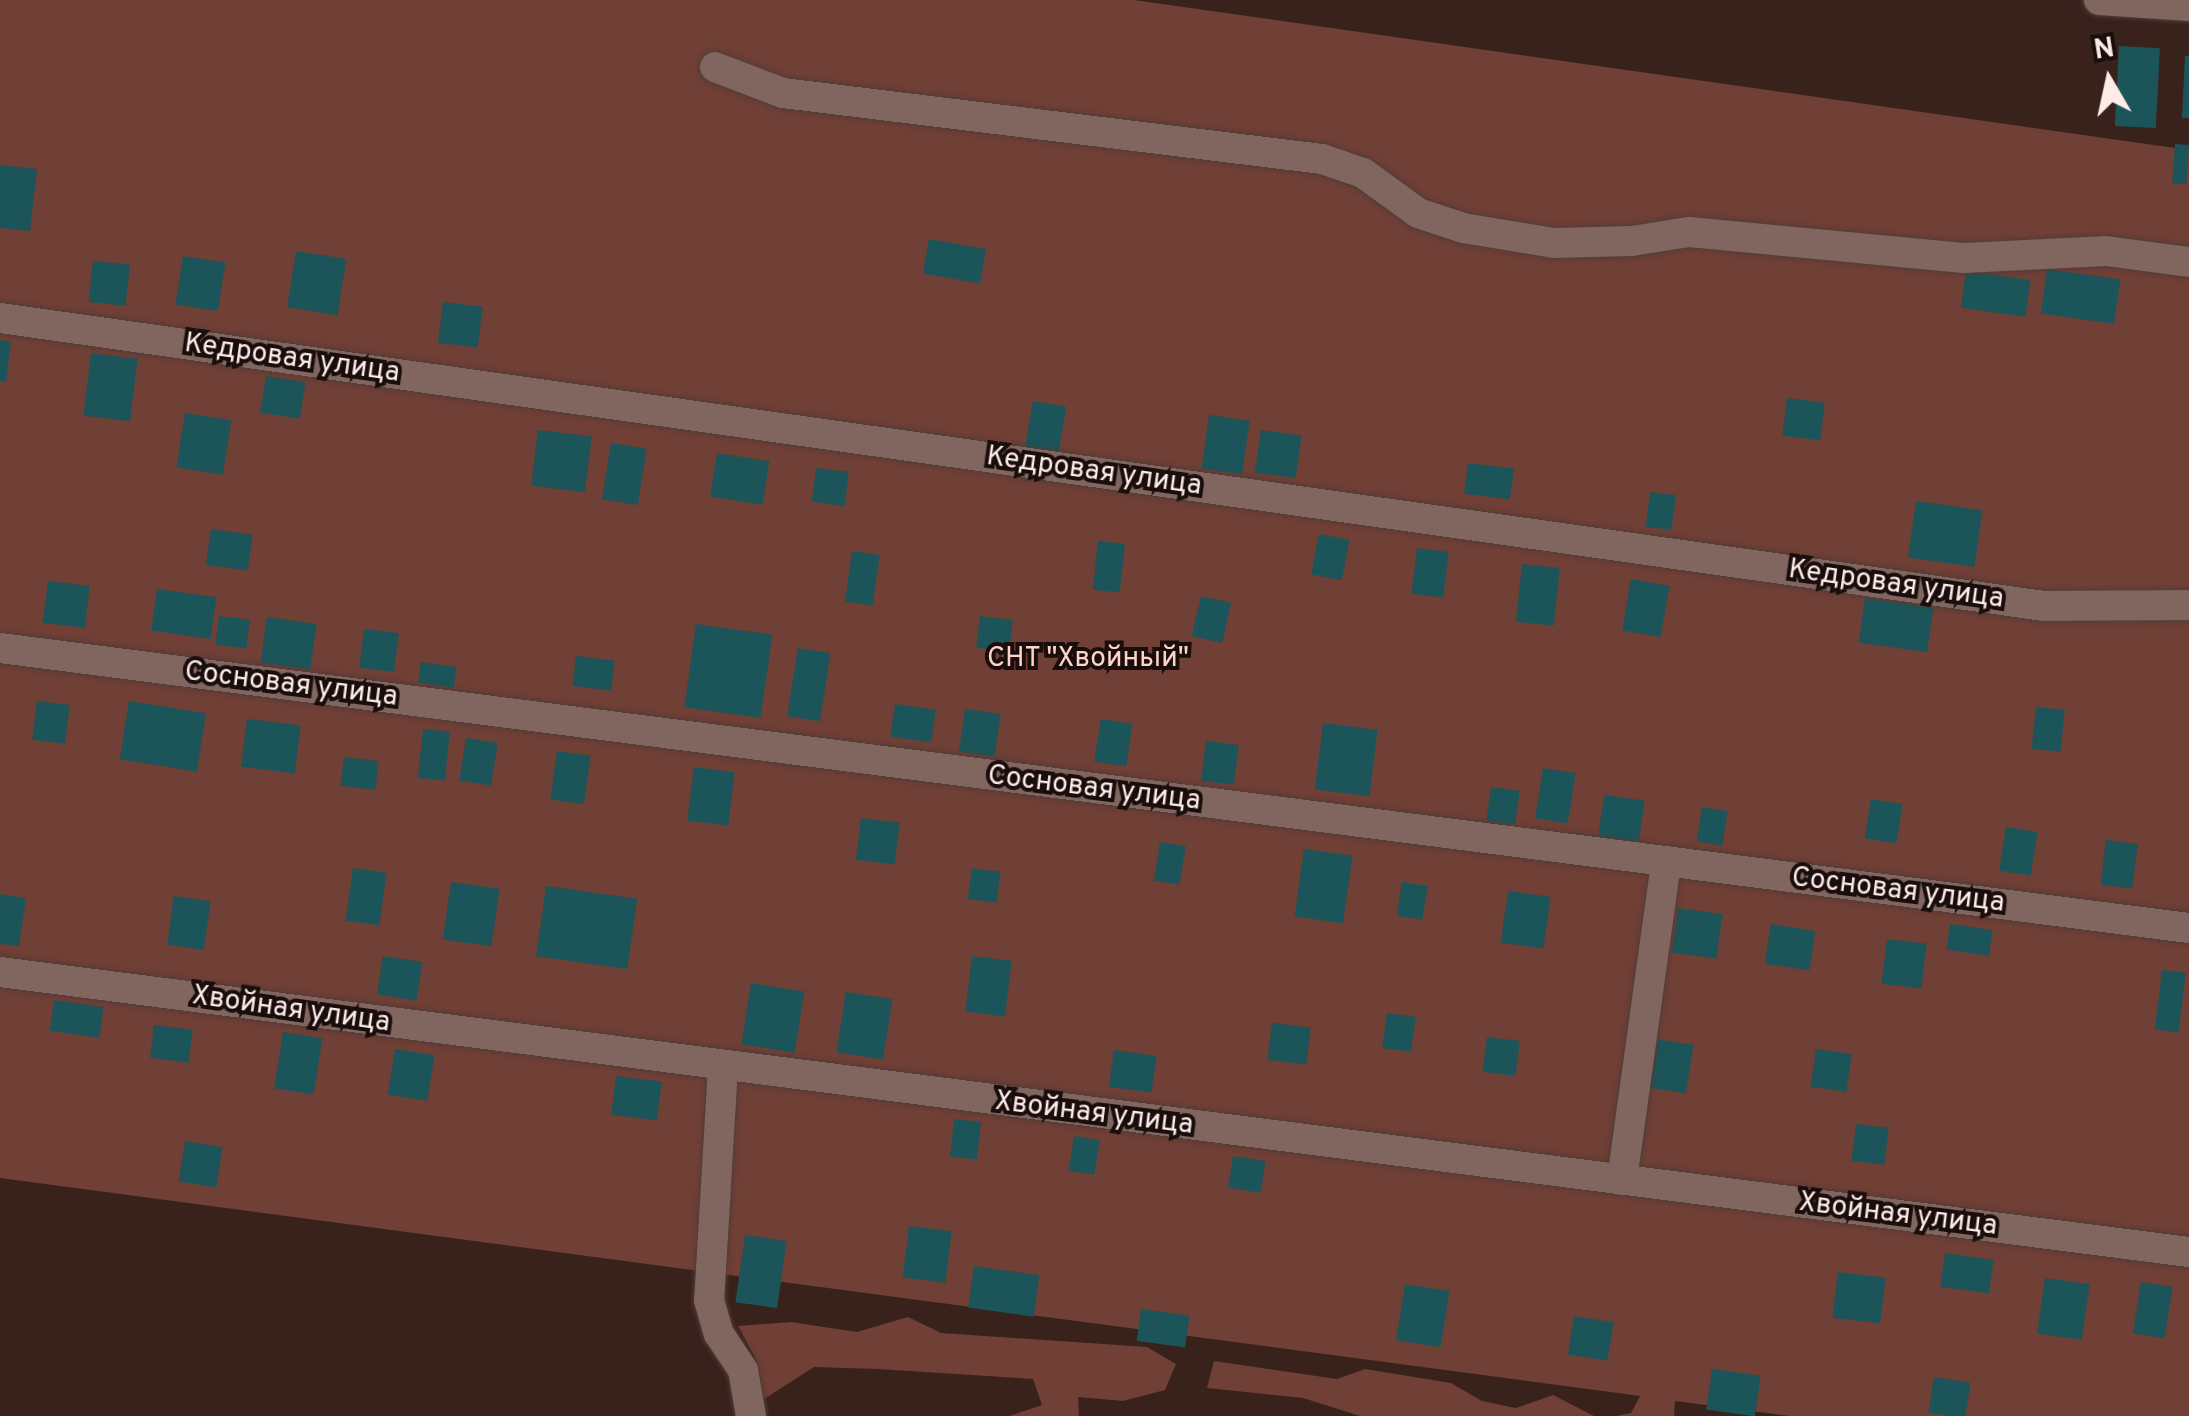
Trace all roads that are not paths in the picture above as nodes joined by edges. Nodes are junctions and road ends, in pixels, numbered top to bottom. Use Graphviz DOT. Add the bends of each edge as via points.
graph roads {
  1 [pos="2099,0"];
  2 [pos="2189,6"];
  3 [pos="714,66"];
  4 [pos="2189,262"];
  5 [pos="0,318"];
  6 [pos="2189,605"];
  7 [pos="0,648"];
  8 [pos="1666,861"];
  9 [pos="2189,928"];
  10 [pos="0,972"];
  11 [pos="723,1067"];
  12 [pos="1622,1180"];
  13 [pos="2189,1252"];
  14 [pos="750,1416"];
  1 -- 2 [label="street"];
  3 -- 4 [label="street" via="783,94 1322,159 1364,173 1418,213 1462,228 1554,243 1689,232 1964,258 2106,251"];
  5 -- 6 [label="street, Кедровая улица" via="2044,606"];
  7 -- 8 [label="street, Сосновая улица"];
  8 -- 9 [label="street, Сосновая улица"];
  8 -- 12 [label="street"];
  10 -- 11 [label="street, Хвойная улица"];
  11 -- 12 [label="street, Хвойная улица"];
  11 -- 14 [label="street" via="709,1300 719,1334 743,1370"];
  12 -- 13 [label="street, Хвойная улица"];
}
